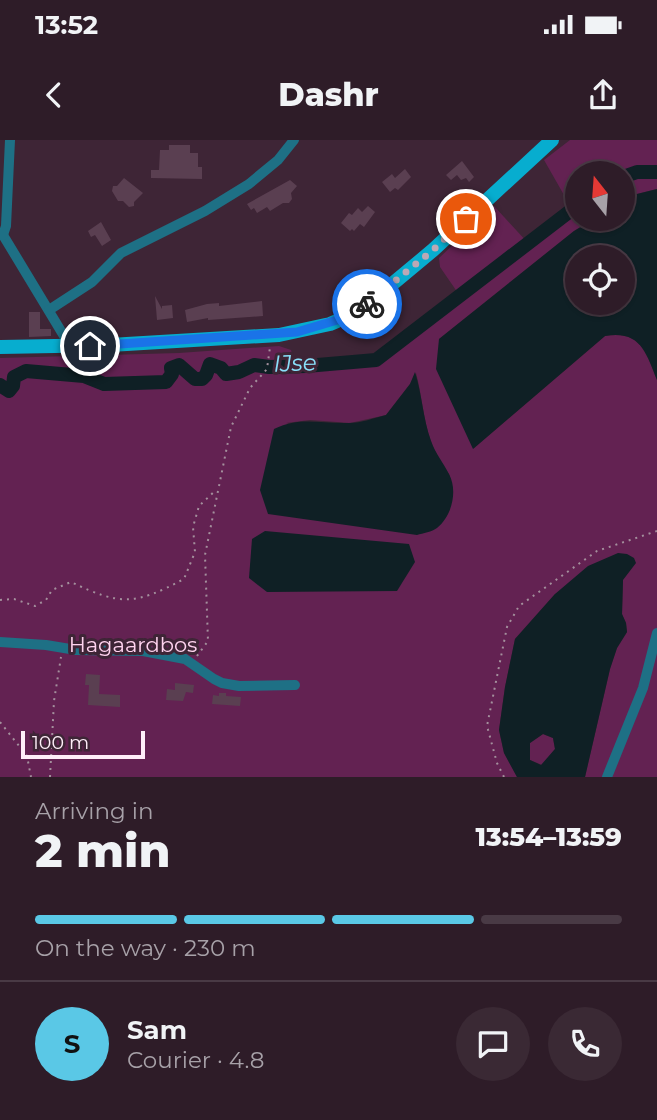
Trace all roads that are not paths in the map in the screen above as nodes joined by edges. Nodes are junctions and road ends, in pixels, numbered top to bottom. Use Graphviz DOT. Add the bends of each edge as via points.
graph roads {
  1 [pos="10,140"];
  2 [pos="294,140"];
  3 [pos="552,140"];
  4 [pos="2,235"];
  5 [pos="49,310"];
  6 [pos="0,346"];
  7 [pos="70,346"];
  8 [pos="657,633"];
  9 [pos="0,642"];
  10 [pos="295,685"];
  11 [pos="607,777"];
  1 -- 4 [label="street"];
  2 -- 5 [label="street" via="249,184 121,253 92,282"];
  3 -- 7 [label="main road" via="433,250 344,318 279,335"];
  4 -- 5 [label="street"];
  5 -- 7 [label="street"];
  6 -- 7 [label="main road"];
  8 -- 11 [label="street" via="643,688"];
  9 -- 10 [label="street" via="143,651 192,662 222,683"];
}
